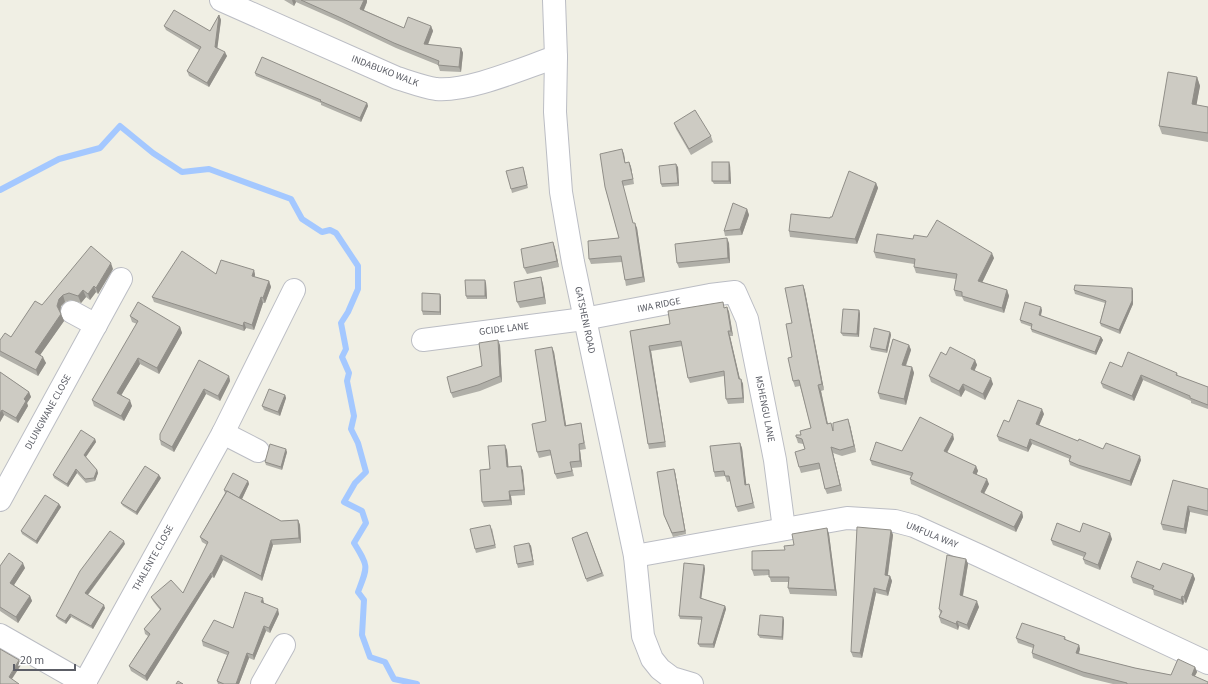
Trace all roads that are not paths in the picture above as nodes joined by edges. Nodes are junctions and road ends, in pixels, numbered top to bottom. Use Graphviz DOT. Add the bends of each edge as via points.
graph roads {
  1 [pos="221,0"];
  2 [pos="554,0"];
  3 [pos="556,57"];
  4 [pos="122,279"];
  5 [pos="294,290"];
  6 [pos="735,292"];
  7 [pos="72,312"];
  8 [pos="584,319"];
  9 [pos="96,325"];
  10 [pos="423,340"];
  11 [pos="223,433"];
  12 [pos="258,451"];
  13 [pos="0,500"];
  14 [pos="784,529"];
  15 [pos="635,556"];
  16 [pos="0,635"];
  17 [pos="284,645"];
  18 [pos="1208,663"];
  19 [pos="85,684"];
  20 [pos="262,684"];
  21 [pos="692,684"];
  1 -- 3 [label="street, INDABUKO WALK" via="397,78 437,89 475,84"];
  2 -- 3 [label="street, GATSHENI ROAD"];
  3 -- 8 [label="street, GATSHENI ROAD" via="555,112 561,192"];
  4 -- 9 [label="street, DLUNGWANE CLOSE"];
  5 -- 11 [label="street, THALENTE CLOSE"];
  6 -- 8 [label="street, IWA RIDGE"];
  6 -- 14 [label="street, MSHENGU LANE" via="747,319 775,460"];
  7 -- 9 [label="street"];
  8 -- 10 [label="street, GCIDE LANE"];
  8 -- 15 [label="street, GATSHENI ROAD"];
  9 -- 13 [label="street, DLUNGWANE CLOSE"];
  11 -- 12 [label="street"];
  11 -- 19 [label="street, THALENTE CLOSE"];
  14 -- 15 [label="street, UMFULA WAY"];
  14 -- 18 [label="street, UMFULA WAY" via="846,518 895,521 914,526"];
  15 -- 21 [label="street, GATSHENI ROAD" via="643,636 647,648 660,669 672,678"];
  16 -- 19 [label="street"];
  17 -- 20 [label="street"];
}
